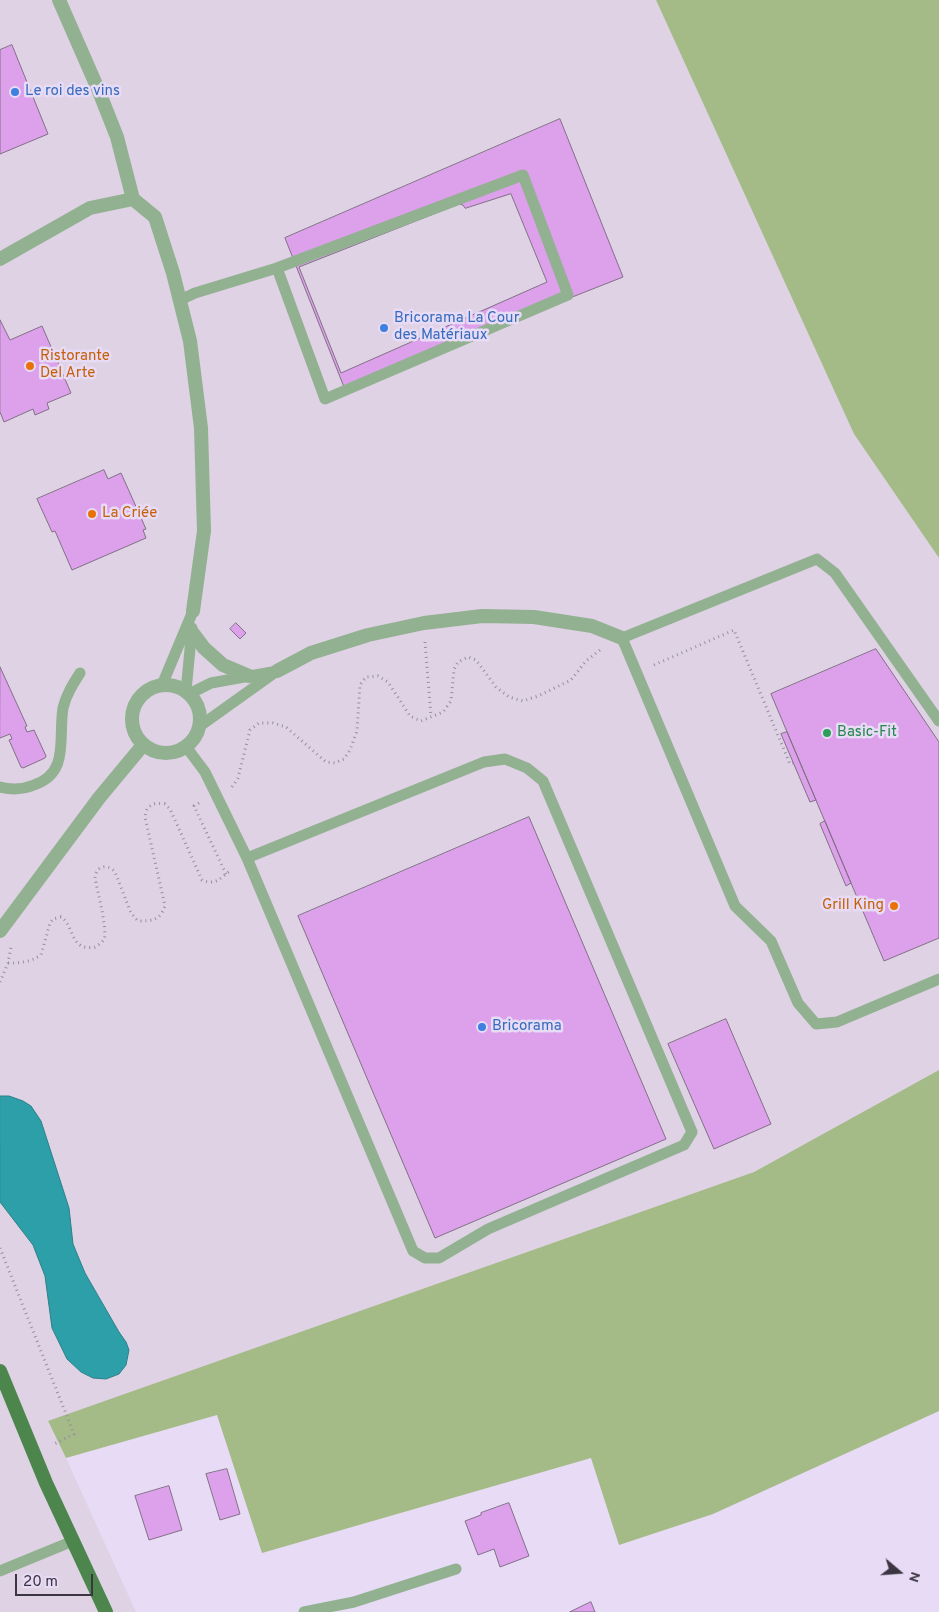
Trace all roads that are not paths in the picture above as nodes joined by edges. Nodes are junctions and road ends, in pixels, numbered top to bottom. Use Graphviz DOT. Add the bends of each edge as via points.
graph roads {
  1 [pos="60,0"];
  2 [pos="133,199"];
  3 [pos="0,259"];
  4 [pos="277,268"];
  5 [pos="180,300"];
  6 [pos="193,611"];
  7 [pos="192,632"];
  8 [pos="622,638"];
  9 [pos="277,671"];
  10 [pos="80,673"];
  11 [pos="249,676"];
  12 [pos="162,685"];
  13 [pos="187,692"];
  14 [pos="939,721"];
  15 [pos="200,726"];
  16 [pos="144,745"];
  17 [pos="187,748"];
  18 [pos="0,787"];
  19 [pos="247,858"];
  20 [pos="0,930"];
  21 [pos="939,979"];
  22 [pos="0,1371"];
  23 [pos="73,1541"];
  24 [pos="456,1569"];
  25 [pos="0,1571"];
  26 [pos="106,1612"];
  27 [pos="304,1612"];
  1 -- 2 [label="street" via="117,137"];
  2 -- 3 [label="street" via="90,208"];
  2 -- 5 [label="street" via="155,217"];
  4 -- 4 [label="lane" via="523,175 568,295 325,399"];
  4 -- 5 [label="lane"];
  5 -- 6 [label="street" via="190,342 201,428 204,531"];
  6 -- 7 [label="lane"];
  6 -- 12 [label="lane"];
  7 -- 11 [label="street" via="223,665"];
  7 -- 13 [label="lane"];
  8 -- 9 [label="street" via="592,626 534,617 482,616 424,623 368,635 311,653"];
  8 -- 14 [label="lane" via="818,559 835,573"];
  8 -- 21 [label="lane" via="735,906 771,941 798,1003 816,1024 837,1022"];
  9 -- 11 [label="lane"];
  9 -- 15 [label="lane"];
  10 -- 18 [label="lane" via="64,704 60,759 54,773 43,782 24,789"];
  11 -- 13 [label="lane" via="210,683"];
  12 -- 13 [label="street"];
  12 -- 16 [label="street" via="151,688 135,705 132,720 135,734"];
  13 -- 15 [label="street" via="197,703"];
  15 -- 17 [label="street" via="198,735"];
  16 -- 17 [label="street" via="157,753 173,754"];
  16 -- 20 [label="street" via="99,798"];
  17 -- 19 [label="lane" via="205,772"];
  19 -- 19 [label="lane" via="413,1251 425,1258 439,1258 488,1229 684,1145 692,1132 543,780 527,768 505,759 484,762"];
  22 -- 23 [label="main road"];
  23 -- 25 [label="lane"];
  23 -- 26 [label="main road"];
  24 -- 27 [label="lane" via="354,1602"];
}
